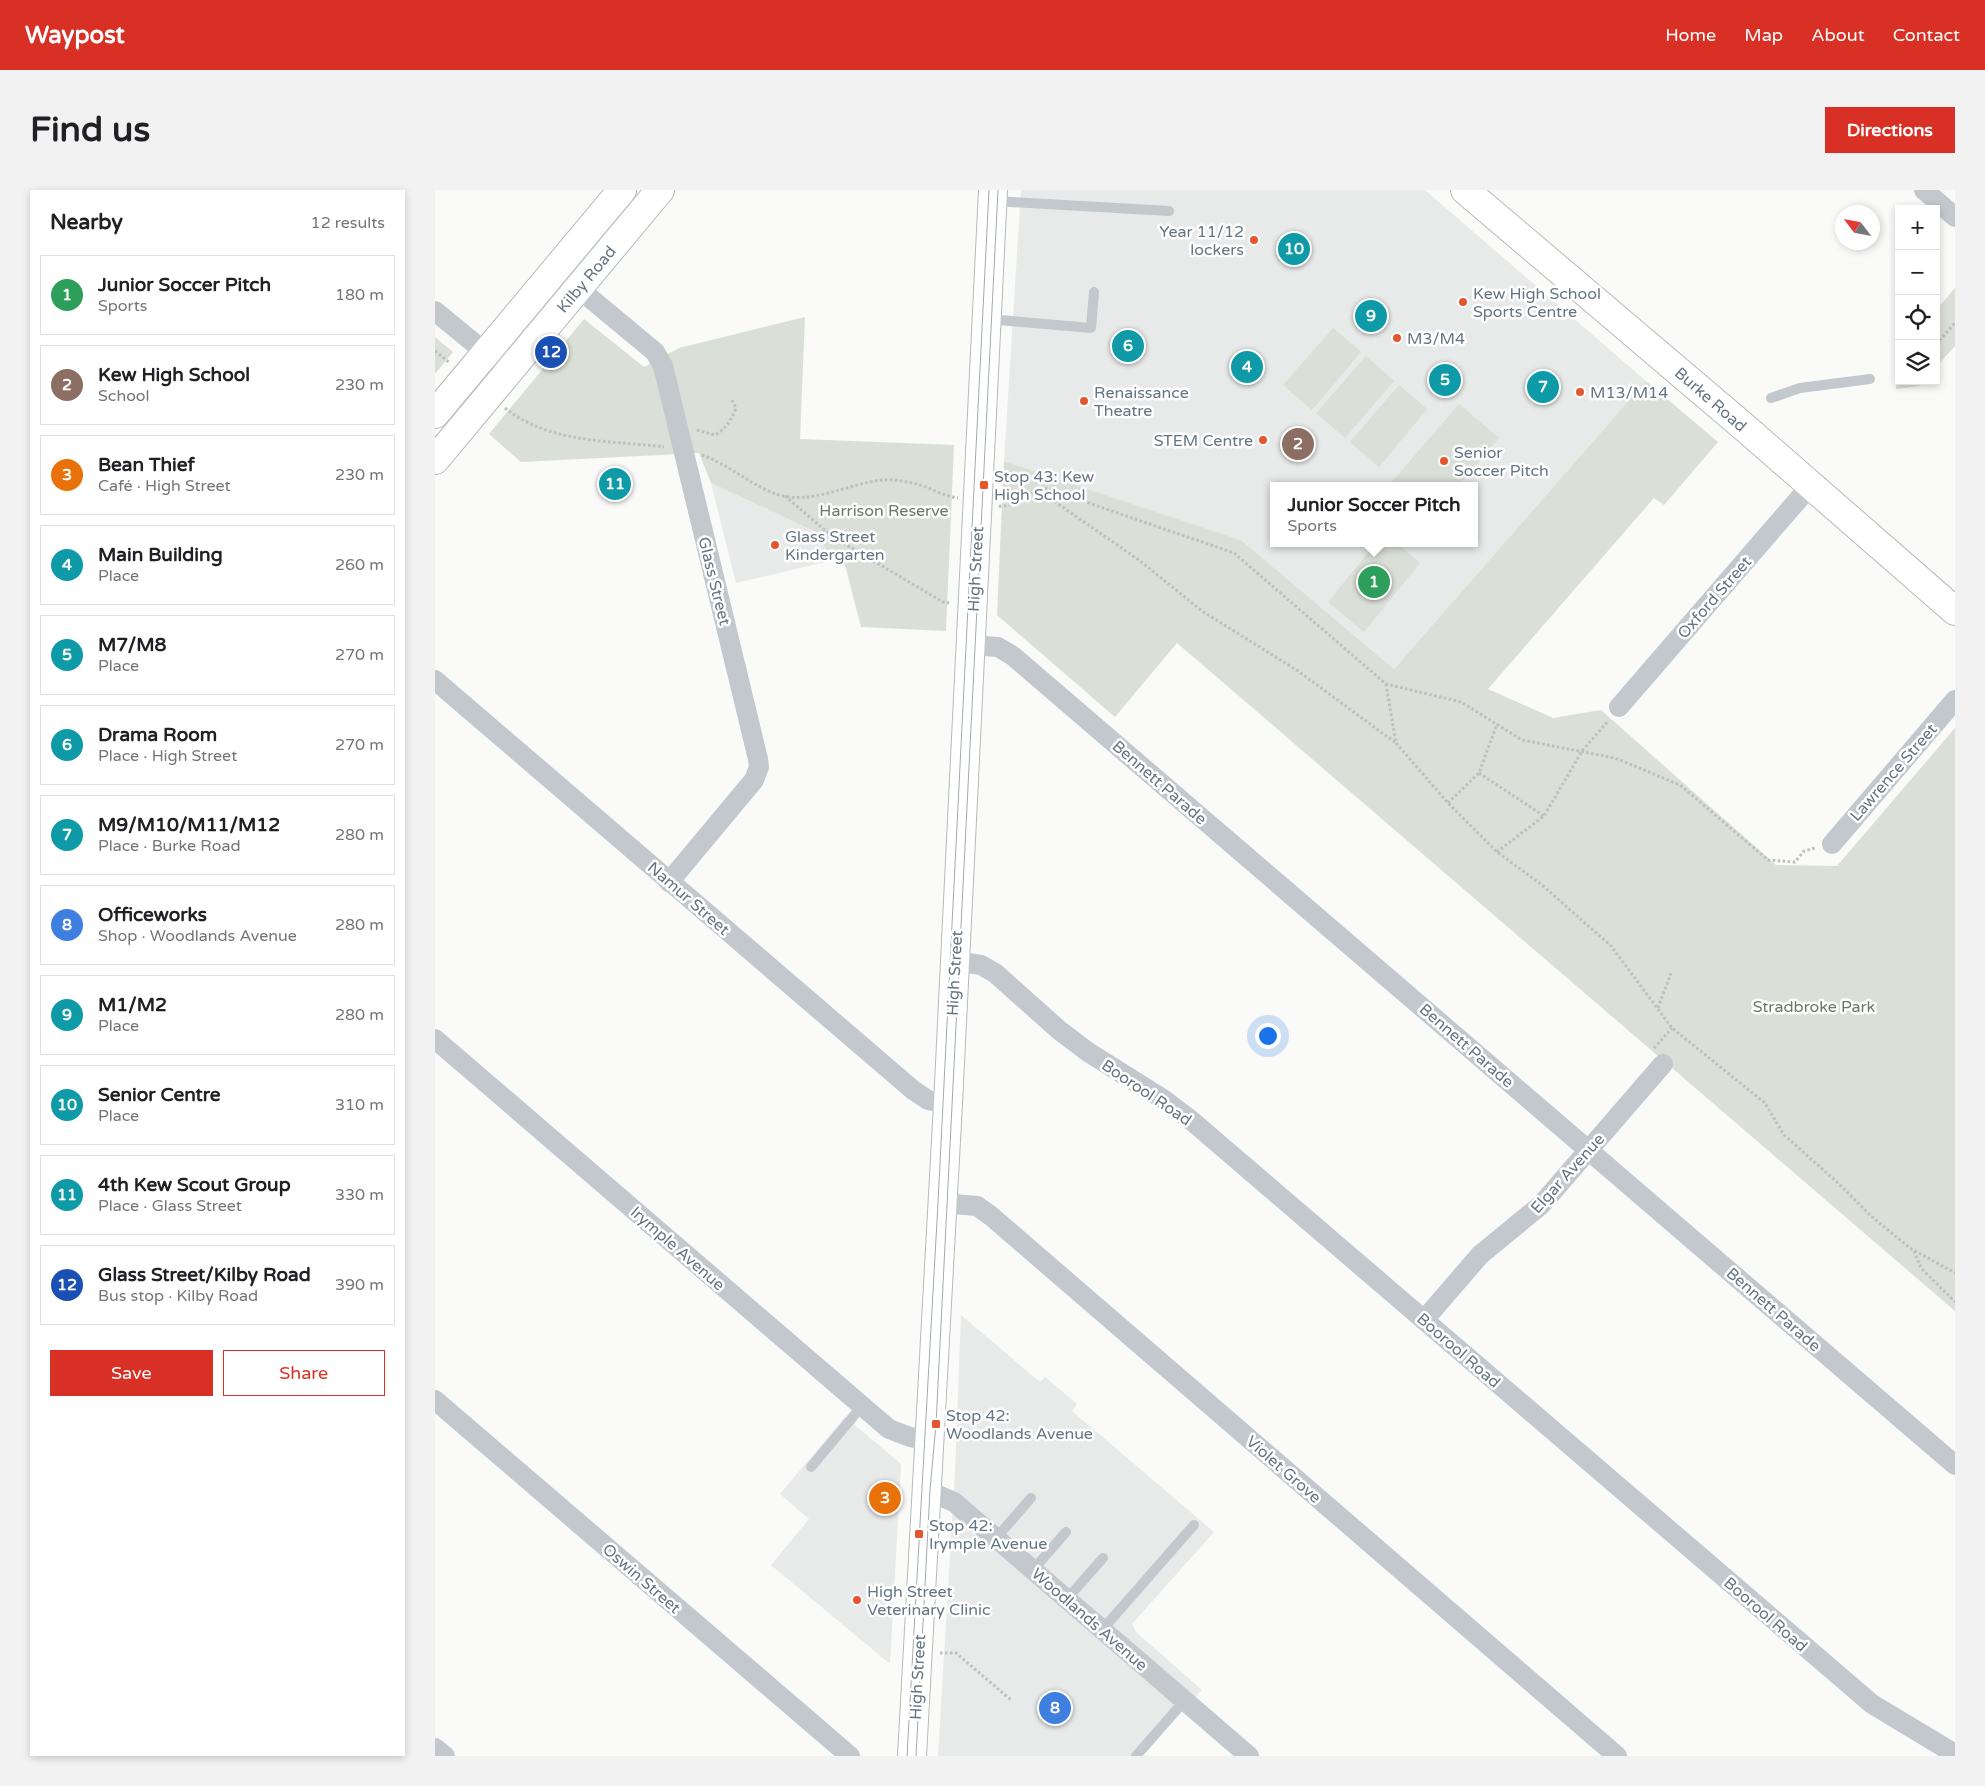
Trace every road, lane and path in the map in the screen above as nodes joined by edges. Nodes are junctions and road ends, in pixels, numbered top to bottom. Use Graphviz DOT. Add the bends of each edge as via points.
graph roads {
  1 [pos="622,190"];
  2 [pos="660,190"];
  3 [pos="1465,190"];
  4 [pos="1924,190"];
  5 [pos="993,195"];
  6 [pos="1169,211"];
  7 [pos="1955,217"];
  8 [pos="578,288"];
  9 [pos="1094,292"];
  10 [pos="435,311"];
  11 [pos="987,319"];
  12 [pos="1955,323"];
  13 [pos="1940,340"];
  14 [pos="486,353"];
  15 [pos="517,362"];
  16 [pos="1870,379"];
  17 [pos="489,396"];
  18 [pos="1771,398"];
  19 [pos="731,400"];
  20 [pos="435,414"];
  21 [pos="694,445"];
  22 [pos="703,455"];
  23 [pos="435,460"];
  24 [pos="1810,486"];
  25 [pos="1037,490"];
  26 [pos="785,496"];
  27 [pos="978,499"];
  28 [pos="949,603"];
  29 [pos="1954,607"];
  30 [pos="971,645"];
  31 [pos="435,680"];
  32 [pos="1386,684"];
  33 [pos="1955,700"];
  34 [pos="1619,707"];
  35 [pos="1497,724"];
  36 [pos="1396,743"];
  37 [pos="1582,751"];
  38 [pos="1479,773"];
  39 [pos="1448,803"];
  40 [pos="1544,816"];
  41 [pos="1832,844"];
  42 [pos="1497,852"];
  43 [pos="669,882"];
  44 [pos="955,961"];
  45 [pos="1671,973"];
  46 [pos="1658,1008"];
  47 [pos="1672,1028"];
  48 [pos="435,1040"];
  49 [pos="1656,1059"];
  50 [pos="948,1104"];
  51 [pos="1589,1150"];
  52 [pos="942,1203"];
  53 [pos="1913,1250"];
  54 [pos="1955,1273"];
  55 [pos="1955,1302"];
  56 [pos="1423,1320"];
  57 [pos="435,1400"];
  58 [pos="862,1406"];
  59 [pos="929,1441"];
  60 [pos="1955,1465"];
  61 [pos="811,1467"];
  62 [pos="926,1490"];
  63 [pos="1031,1498"];
  64 [pos="1194,1525"];
  65 [pos="1066,1532"];
  66 [pos="996,1538"];
  67 [pos="1103,1558"];
  68 [pos="1033,1570"];
  69 [pos="1066,1600"];
  70 [pos="1102,1630"];
  71 [pos="940,1653"];
  72 [pos="1011,1700"];
  73 [pos="1185,1700"];
  74 [pos="435,1748"];
  75 [pos="1955,1754"];
  76 [pos="445,1756"];
  77 [pos="850,1756"];
  78 [pos="912,1756"];
  79 [pos="1135,1756"];
  80 [pos="1249,1756"];
  81 [pos="1617,1756"];
  1 -- 14 [label="main road, Kilby Road"];
  2 -- 8 [label="main road, Kilby Road"];
  3 -- 24 [label="main road, Burke Road"];
  4 -- 7 [label="street"];
  5 -- 6 [label="lane"];
  5 -- 11 [label="main road, High Street"];
  8 -- 15 [label="main road, Kilby Road"];
  8 -- 21 [label="street, Glass Street" via="659,357"];
  9 -- 11 [label="lane" via="1091,328"];
  10 -- 14 [label="street"];
  11 -- 27 [label="main road, High Street"];
  12 -- 13 [label="path"];
  14 -- 15 [label="street"];
  14 -- 20 [label="main road, Kilby Road"];
  15 -- 17 [label="main road, Kilby Road"];
  16 -- 18 [label="lane" via="1800,388"];
  17 -- 21 [label="path" via="517,418 567,437"];
  17 -- 23 [label="main road, Kilby Road"];
  19 -- 21 [label="path" via="737,408 723,430 715,435 697,430"];
  21 -- 22 [label="path"];
  21 -- 22 [label="path"];
  21 -- 43 [label="street, Glass Street" via="759,767 754,780"];
  22 -- 26 [label="path"];
  24 -- 29 [label="main road, Burke Road"];
  24 -- 34 [label="street, Oxford Street"];
  25 -- 27 [label="path" via="1009,506 999,506 999,498"];
  25 -- 32 [label="path" via="1045,488 1234,553"];
  25 -- 36 [label="path" via="1139,560 1202,611 1298,672"];
  26 -- 27 [label="path" via="807,496 881,480 898,480 953,498"];
  26 -- 28 [label="path" via="833,537"];
  27 -- 30 [label="main road, High Street"];
  30 -- 44 [label="main road, High Street"];
  30 -- 51 [label="street, Bennett Parade" via="998,647 1013,656"];
  31 -- 43 [label="street, Namur Street"];
  32 -- 35 [label="path" via="1461,702"];
  32 -- 36 [label="path"];
  33 -- 41 [label="street, Lawrence Street"];
  34 -- 37 [label="path"];
  35 -- 37 [label="path" via="1523,740"];
  35 -- 38 [label="path"];
  36 -- 39 [label="path"];
  37 -- 40 [label="path"];
  37 -- 41 [label="path" via="1615,758 1680,785 1768,860 1795,862 1804,851"];
  38 -- 39 [label="path"];
  38 -- 40 [label="path"];
  39 -- 42 [label="path"];
  40 -- 42 [label="path"];
  42 -- 46 [label="path" via="1542,885 1611,946"];
  43 -- 50 [label="street, Namur Street" via="913,1090 928,1100"];
  44 -- 50 [label="main road, High Street"];
  44 -- 56 [label="street, Boorool Road" via="981,965 995,973 1088,1052 1192,1120"];
  45 -- 46 [label="path"];
  46 -- 47 [label="path"];
  47 -- 49 [label="path"];
  47 -- 53 [label="path" via="1765,1103 1784,1135"];
  48 -- 58 [label="street, Irymple Avenue"];
  49 -- 51 [label="street, Elgar Avenue"];
  50 -- 52 [label="main road, High Street"];
  51 -- 56 [label="street, Elgar Avenue" via="1541,1205 1480,1255"];
  51 -- 60 [label="street, Bennett Parade"];
  52 -- 59 [label="main road, High Street"];
  52 -- 81 [label="street, Violet Grove" via="977,1206 991,1216"];
  53 -- 54 [label="path"];
  53 -- 55 [label="path" via="1921,1268"];
  56 -- 75 [label="street, Boorool Road" via="1872,1704"];
  57 -- 77 [label="street, Oswin Street"];
  58 -- 59 [label="street, Irymple Avenue" via="889,1429"];
  58 -- 61 [label="lane"];
  59 -- 62 [label="main road, High Street"];
  62 -- 66 [label="street, Woodlands Avenue" via="954,1502"];
  62 -- 78 [label="main road, High Street"];
  63 -- 66 [label="lane"];
  64 -- 70 [label="lane"];
  65 -- 68 [label="lane"];
  66 -- 68 [label="street, Woodlands Avenue"];
  67 -- 69 [label="lane"];
  68 -- 69 [label="street, Woodlands Avenue"];
  69 -- 70 [label="street, Woodlands Avenue"];
  70 -- 73 [label="street, Woodlands Avenue"];
  71 -- 72 [label="path" via="956,1653"];
  73 -- 79 [label="lane"];
  73 -- 80 [label="street, Woodlands Avenue"];
  74 -- 76 [label="street"];
}
